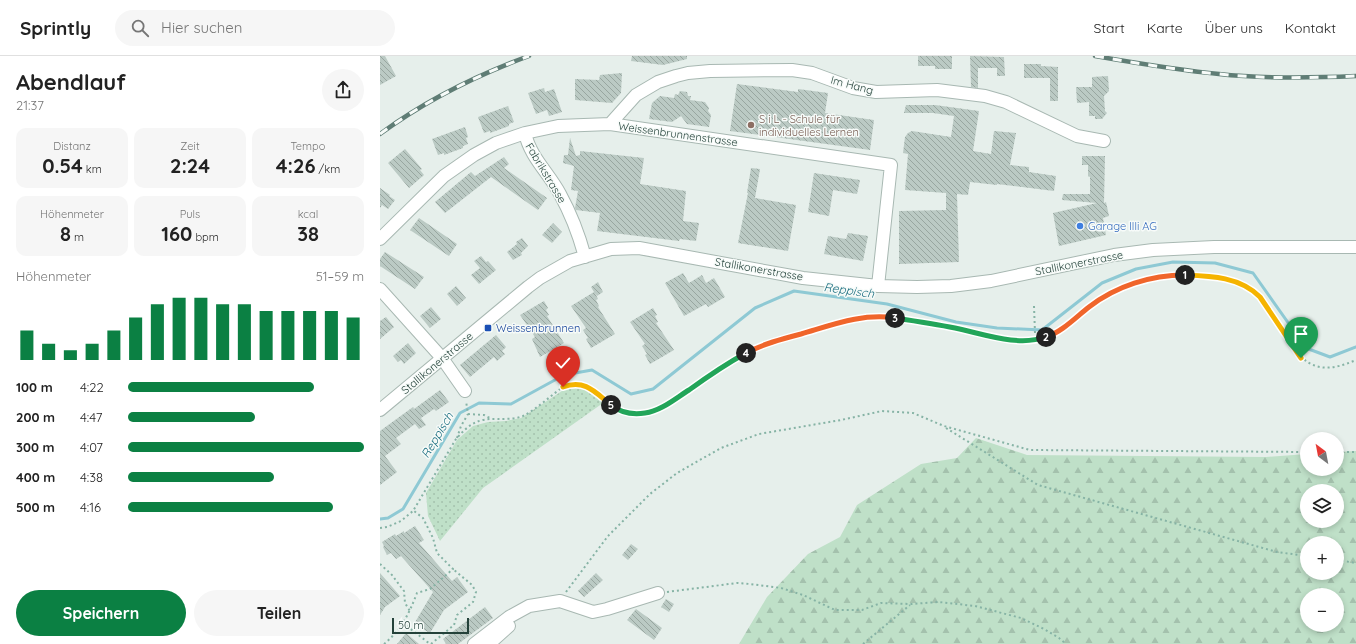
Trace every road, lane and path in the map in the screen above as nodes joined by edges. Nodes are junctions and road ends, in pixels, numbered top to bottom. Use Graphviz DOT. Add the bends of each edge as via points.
graph roads {
  1 [pos="610,124"];
  2 [pos="525,133"];
  3 [pos="1104,141"];
  4 [pos="380,239"];
  5 [pos="1356,247"];
  6 [pos="585,257"];
  7 [pos="878,286"];
  8 [pos="380,289"];
  9 [pos="1034,306"];
  10 [pos="1038,340"];
  11 [pos="442,358"];
  12 [pos="1356,360"];
  13 [pos="465,394"];
  14 [pos="380,410"];
  15 [pos="468,414"];
  16 [pos="491,418"];
  17 [pos="944,426"];
  18 [pos="456,439"];
  19 [pos="1300,452"];
  20 [pos="1344,452"];
  21 [pos="1356,452"];
  22 [pos="413,511"];
  23 [pos="380,528"];
  24 [pos="1300,555"];
  25 [pos="1344,561"];
  26 [pos="1356,563"];
  27 [pos="380,564"];
  28 [pos="453,569"];
  29 [pos="658,593"];
  30 [pos="560,601"];
  31 [pos="910,604"];
  32 [pos="410,611"];
  33 [pos="403,623"];
  34 [pos="510,625"];
  35 [pos="384,644"];
  36 [pos="430,644"];
  37 [pos="474,644"];
  38 [pos="489,644"];
  39 [pos="863,644"];
  40 [pos="1066,644"];
  1 -- 2 [label="street, Weissenbrunnenstrasse" via="558,126"];
  1 -- 3 [label="street, Im Hang" via="636,95 658,82 676,76 710,71 792,70 812,73 853,88 876,92 937,90 986,96 1006,102 1077,136"];
  1 -- 7 [label="street, Weissenbrunnenstrasse" via="891,166"];
  2 -- 4 [label="street, Weissenbrunnenstrasse" via="496,143 444,176"];
  2 -- 6 [label="street, Fabrikstrasse" via="531,150 560,193 573,219"];
  5 -- 7 [label="street, Stallikonerstrasse" via="1214,247 1153,250 1114,255 991,281 917,288"];
  6 -- 7 [label="street, Stallikonerstrasse" via="611,249 639,248 803,278"];
  6 -- 11 [label="street, Stallikonerstrasse" via="570,261 534,282"];
  8 -- 11 [label="street"];
  9 -- 10 [label="path" via="1035,333"];
  10 -- 12 [label="path" via="1050,336 1096,302 1124,287 1162,277 1201,276 1227,279 1252,289 1301,358 1309,363 1329,368"];
  10 -- 16 [label="path" via="1004,339 897,318 869,316 844,321 753,349 672,401 647,413 623,412 584,385 577,384 563,387 523,416"];
  11 -- 13 [label="street"];
  11 -- 14 [label="street, Stallikonerstrasse"];
  13 -- 15 [label="path"];
  15 -- 16 [label="path"];
  15 -- 18 [label="path"];
  16 -- 18 [label="path" via="472,423"];
  17 -- 19 [label="path" via="1030,450"];
  17 -- 24 [label="path" via="1038,485 1277,552"];
  17 -- 30 [label="path" via="913,413 882,411 759,434 721,448 677,474 650,494 608,536"];
  18 -- 22 [label="path"];
  20 -- 21 [label="path"];
  22 -- 23 [label="path" via="401,521"];
  22 -- 28 [label="path" via="423,518 437,553"];
  25 -- 26 [label="path"];
  27 -- 32 [label="path" via="392,574 404,591 405,603"];
  28 -- 32 [label="path" via="430,589 417,593"];
  28 -- 36 [label="path" via="472,585 476,592 473,602 457,615 454,625"];
  29 -- 30 [label="street" via="593,612"];
  29 -- 31 [label="path" via="737,583 781,588 835,610 862,610 881,604"];
  30 -- 37 [label="street" via="529,606 509,617"];
  31 -- 39 [label="path"];
  31 -- 40 [label="path" via="939,602 975,606 1021,618"];
  32 -- 33 [label="path"];
  33 -- 35 [label="path" via="395,635"];
  33 -- 36 [label="path"];
  34 -- 38 [label="street"];
}
